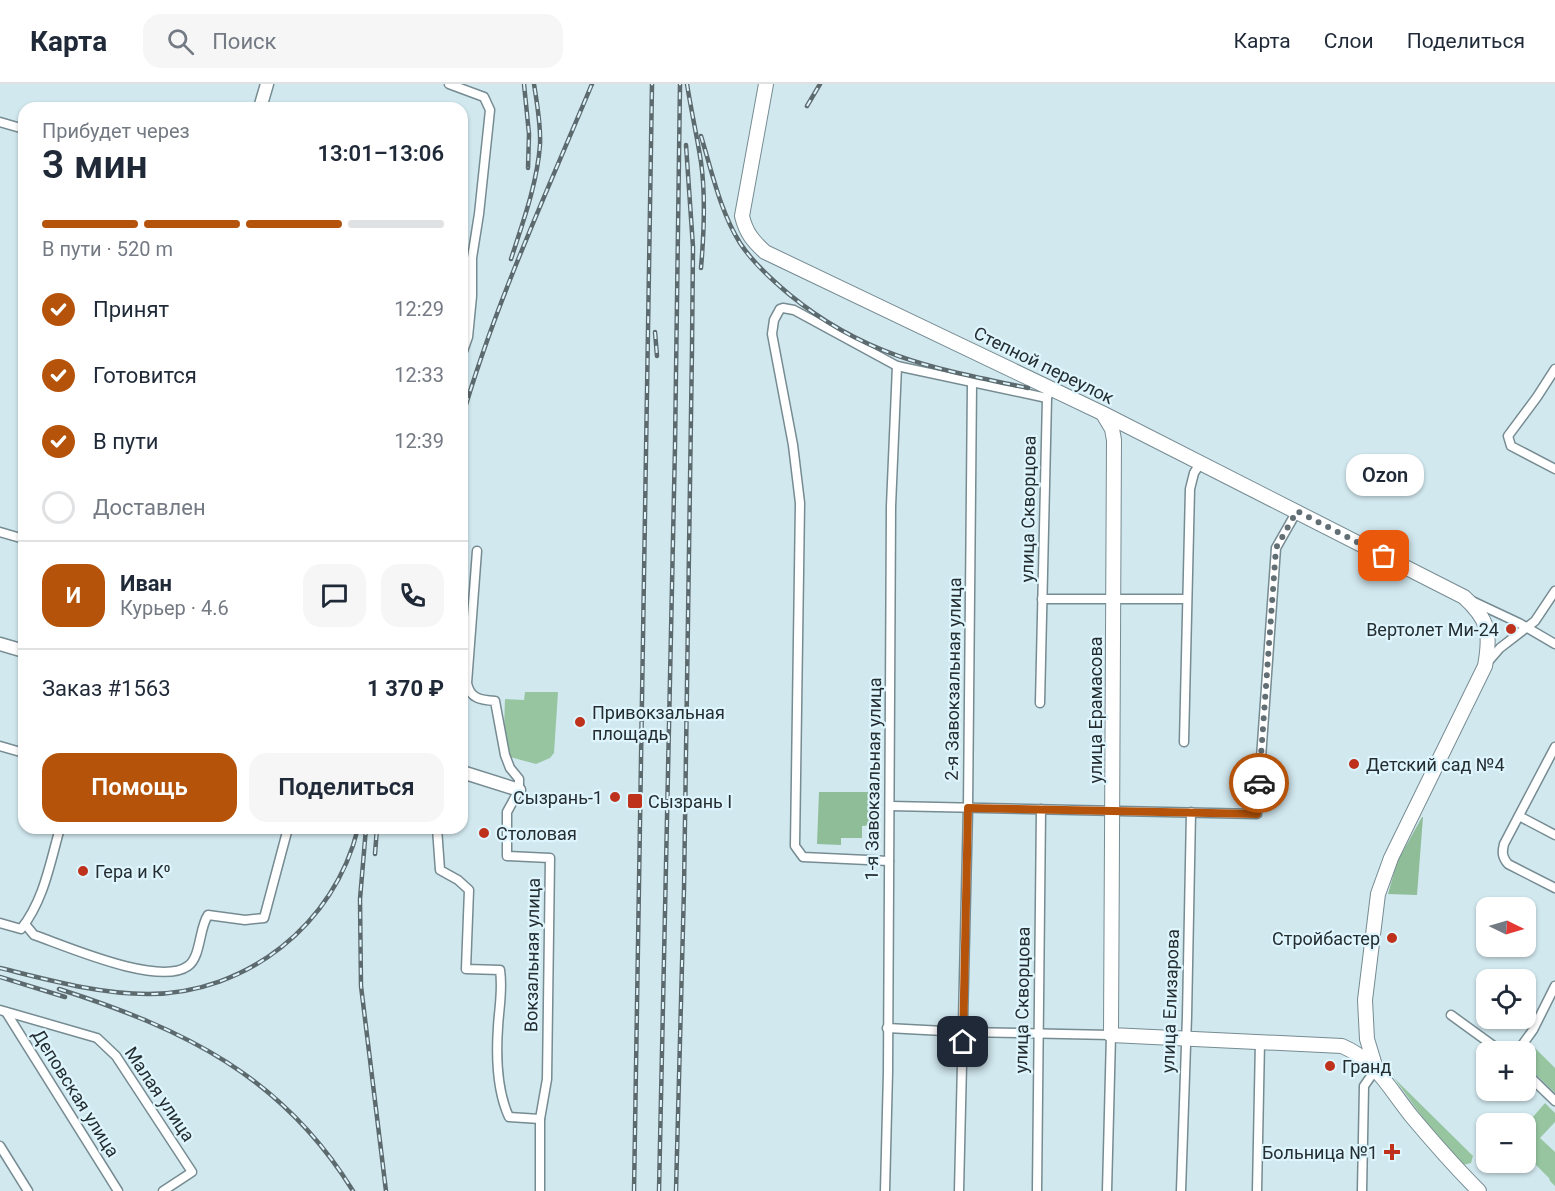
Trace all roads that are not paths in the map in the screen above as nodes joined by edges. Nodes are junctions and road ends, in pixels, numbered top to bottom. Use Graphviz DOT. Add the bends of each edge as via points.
graph roads {
  1 [pos="267,84"];
  2 [pos="449,84"];
  3 [pos="766,84"];
  4 [pos="262,102"];
  5 [pos="0,123"];
  6 [pos="18,128"];
  7 [pos="468,257"];
  8 [pos="472,258"];
  9 [pos="468,337"];
  10 [pos="897,366"];
  11 [pos="1555,369"];
  12 [pos="972,383"];
  13 [pos="1049,393"];
  14 [pos="1102,413"];
  15 [pos="1136,430"];
  16 [pos="1114,440"];
  17 [pos="1200,462"];
  18 [pos="1555,469"];
  19 [pos="1297,511"];
  20 [pos="0,532"];
  21 [pos="18,537"];
  22 [pos="477,551"];
  23 [pos="1555,591"];
  24 [pos="1464,597"];
  25 [pos="1042,599"];
  26 [pos="1186,599"];
  27 [pos="1114,600"];
  28 [pos="1527,628"];
  29 [pos="0,644"];
  30 [pos="1555,644"];
  31 [pos="18,649"];
  32 [pos="1485,666"];
  33 [pos="1040,703"];
  34 [pos="1184,742"];
  35 [pos="0,746"];
  36 [pos="1555,747"];
  37 [pos="18,751"];
  38 [pos="468,774"];
  39 [pos="517,794"];
  40 [pos="890,806"];
  41 [pos="968,808"];
  42 [pos="1041,809"];
  43 [pos="1113,811"];
  44 [pos="1191,812"];
  45 [pos="1519,816"];
  46 [pos="58,834"];
  47 [pos="286,834"];
  48 [pos="437,834"];
  49 [pos="1555,834"];
  50 [pos="889,861"];
  51 [pos="1555,888"];
  52 [pos="0,923"];
  53 [pos="25,924"];
  54 [pos="1555,986"];
  55 [pos="3,1011"];
  56 [pos="1450,1015"];
  57 [pos="1365,1023"];
  58 [pos="887,1028"];
  59 [pos="963,1032"];
  60 [pos="1038,1034"];
  61 [pos="1111,1035"];
  62 [pos="1186,1037"];
  63 [pos="1260,1041"];
  64 [pos="1487,1041"];
  65 [pos="1525,1041"];
  66 [pos="1342,1046"];
  67 [pos="1376,1069"];
  68 [pos="1536,1083"];
  69 [pos="1555,1101"];
  70 [pos="540,1119"];
  71 [pos="0,1146"];
  72 [pos="28,1191"];
  73 [pos="118,1191"];
  74 [pos="163,1191"];
  75 [pos="540,1191"];
  76 [pos="885,1191"];
  77 [pos="959,1191"];
  78 [pos="1037,1191"];
  79 [pos="1107,1191"];
  80 [pos="1181,1191"];
  81 [pos="1257,1191"];
  82 [pos="1362,1191"];
  83 [pos="1479,1191"];
  1 -- 4 [label="street"];
  2 -- 8 [label="street" via="480,95 490,110"];
  3 -- 13 [label="main road, Степной переулок" via="742,216 751,239 765,252"];
  5 -- 6 [label="street"];
  7 -- 8 [label="street"];
  8 -- 9 [label="street"];
  10 -- 12 [label="street"];
  10 -- 40 [label="street, 1-я Завокзальная улица" via="891,506"];
  10 -- 50 [label="street" via="794,310 780,309 774,320 773,340 794,445 800,503 795,846 803,857"];
  11 -- 18 [label="street" via="1508,436 1511,446"];
  12 -- 13 [label="street"];
  12 -- 41 [label="street, 2-я Завокзальная улица"];
  13 -- 14 [label="main road, Степной переулок"];
  13 -- 25 [label="street, улица Скворцова"];
  14 -- 15 [label="main road, Степной переулок"];
  14 -- 16 [label="main road, улица Ерамасова"];
  15 -- 16 [label="main road" via="1121,431"];
  15 -- 17 [label="main road, Степной переулок"];
  16 -- 27 [label="main road, улица Ерамасова"];
  17 -- 19 [label="main road, Степной переулок"];
  17 -- 26 [label="street" via="1190,489"];
  19 -- 24 [label="main road, Степной переулок"];
  19 -- 44 [label="street" via="1276,548 1257,814"];
  20 -- 21 [label="street"];
  22 -- 39 [label="street" via="468,690 480,700 495,701 505,755 519,779"];
  23 -- 28 [label="street"];
  24 -- 28 [label="street"];
  24 -- 32 [label="main road" via="1478,610 1488,630"];
  25 -- 27 [label="street"];
  25 -- 33 [label="street, улица Скворцова"];
  26 -- 27 [label="street"];
  26 -- 34 [label="street"];
  27 -- 43 [label="main road, улица Ерамасова"];
  28 -- 30 [label="street"];
  28 -- 32 [label="street" via="1500,648"];
  29 -- 31 [label="street"];
  32 -- 57 [label="main road" via="1384,873 1374,924"];
  35 -- 37 [label="street"];
  36 -- 45 [label="street"];
  38 -- 39 [label="street"];
  39 -- 70 [label="street, Вокзальная улица" via="507,812 507,856 550,858 547,1079"];
  40 -- 41 [label="street"];
  40 -- 50 [label="street, 1-я Завокзальная улица"];
  41 -- 42 [label="street"];
  41 -- 59 [label="street, 2-я Завокзальная улица"];
  42 -- 43 [label="street"];
  42 -- 60 [label="street, улица Скворцова"];
  43 -- 44 [label="street"];
  43 -- 61 [label="main road, улица Ерамасова"];
  44 -- 62 [label="street, улица Елизарова"];
  45 -- 49 [label="street"];
  45 -- 51 [label="street" via="1504,844 1504,859"];
  46 -- 53 [label="street" via="40,898"];
  47 -- 53 [label="street" via="264,918 245,920 208,915 196,954 188,966 175,971 141,971 34,935"];
  48 -- 70 [label="street, Вокзальная улица" via="440,870 469,890 466,969 500,970 498,1067 504,1106 509,1117"];
  50 -- 58 [label="street, 1-я Завокзальная улица"];
  52 -- 53 [label="street" via="21,929"];
  54 -- 65 [label="street"];
  55 -- 73 [label="street, Деповская улица"];
  55 -- 74 [label="street, Малая улица" via="98,1038 116,1056 192,1172"];
  56 -- 64 [label="street"];
  57 -- 66 [label="main road" via="1354,1041"];
  57 -- 67 [label="main road"];
  58 -- 59 [label="street"];
  58 -- 76 [label="street, 1-я Завокзальная улица"];
  59 -- 60 [label="street"];
  59 -- 77 [label="street, 2-я Завокзальная улица"];
  60 -- 61 [label="street"];
  60 -- 78 [label="street, улица Скворцова"];
  61 -- 62 [label="main road"];
  61 -- 79 [label="street, улица Ерамасова"];
  62 -- 63 [label="main road"];
  62 -- 80 [label="street, улица Елизарова"];
  63 -- 66 [label="main road"];
  63 -- 81 [label="street"];
  66 -- 67 [label="main road"];
  67 -- 82 [label="street" via="1364,1086"];
  67 -- 83 [label="main road" via="1412,1117"];
  68 -- 69 [label="street"];
  70 -- 75 [label="street, Вокзальная улица"];
  71 -- 72 [label="street"];
}
